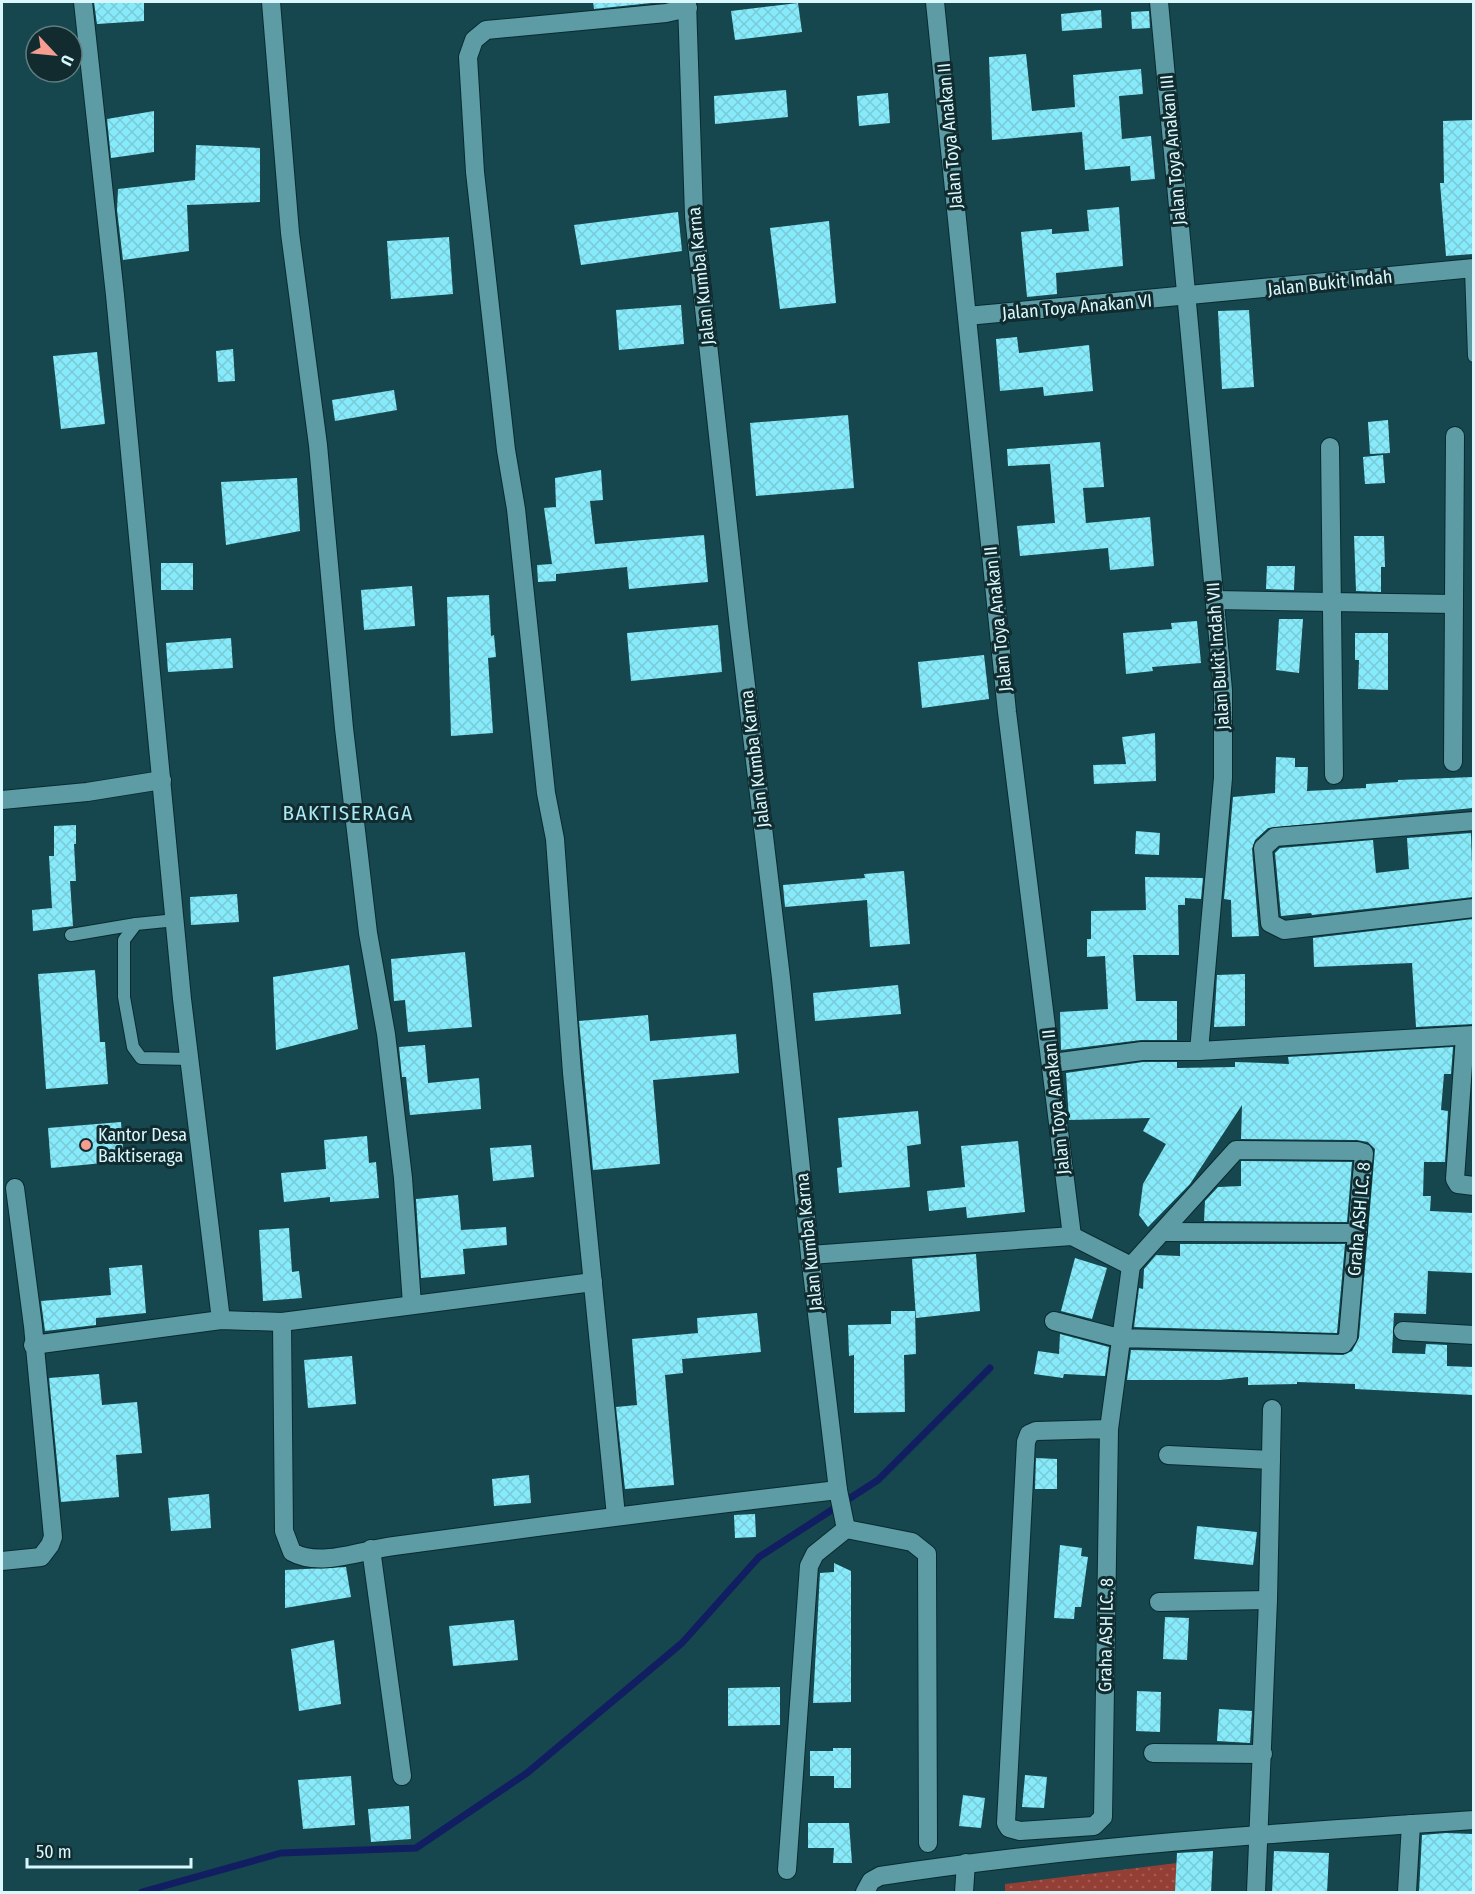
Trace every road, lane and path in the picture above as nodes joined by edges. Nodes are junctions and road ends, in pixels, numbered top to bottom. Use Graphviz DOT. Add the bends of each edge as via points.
graph roads {
  1 [pos="83,2"];
  2 [pos="271,2"];
  3 [pos="935,2"];
  4 [pos="1159,2"];
  5 [pos="687,5"];
  6 [pos="1472,268"];
  7 [pos="1187,297"];
  8 [pos="967,316"];
  9 [pos="1473,356"];
  10 [pos="1455,436"];
  11 [pos="1330,447"];
  12 [pos="1215,600"];
  13 [pos="1332,602"];
  14 [pos="1453,604"];
  15 [pos="1453,762"];
  16 [pos="1334,775"];
  17 [pos="162,780"];
  18 [pos="2,800"];
  19 [pos="1473,821"];
  20 [pos="1473,908"];
  21 [pos="176,920"];
  22 [pos="136,924"];
  23 [pos="71,935"];
  24 [pos="1469,1036"];
  25 [pos="1199,1051"];
  26 [pos="190,1059"];
  27 [pos="1053,1063"];
  28 [pos="1473,1186"];
  29 [pos="15,1188"];
  30 [pos="1165,1232"];
  31 [pos="1358,1233"];
  32 [pos="1072,1236"];
  33 [pos="810,1255"];
  34 [pos="1131,1266"];
  35 [pos="593,1282"];
  36 [pos="412,1304"];
  37 [pos="221,1320"];
  38 [pos="1054,1321"];
  39 [pos="282,1322"];
  40 [pos="1403,1331"];
  41 [pos="1473,1335"];
  42 [pos="1119,1338"];
  43 [pos="33,1345"];
  44 [pos="1272,1409"];
  45 [pos="1109,1429"];
  46 [pos="1168,1455"];
  47 [pos="1271,1460"];
  48 [pos="838,1492"];
  49 [pos="616,1516"];
  50 [pos="845,1522"];
  51 [pos="371,1549"];
  52 [pos="2,1561"];
  53 [pos="1269,1600"];
  54 [pos="1159,1602"];
  55 [pos="1153,1753"];
  56 [pos="1263,1754"];
  57 [pos="402,1776"];
  58 [pos="1473,1820"];
  59 [pos="1411,1824"];
  60 [pos="1261,1833"];
  61 [pos="928,1843"];
  62 [pos="966,1863"];
  63 [pos="787,1870"];
  64 [pos="865,1893"];
  65 [pos="964,1893"];
  66 [pos="1257,1893"];
  67 [pos="1407,1893"];
  1 -- 17 [label="street"];
  2 -- 36 [label="street" via="290,233 318,445 368,933 386,1034 403,1178"];
  3 -- 8 [label="street, Jalan Toya Anakan II"];
  4 -- 7 [label="street, Jalan Toya Anakan III"];
  5 -- 33 [label="street, Jalan Kumba Karna" via="694,216"];
  5 -- 35 [label="street" via="666,13 486,30 474,40 468,57 476,172 506,450 516,509 546,793 555,839 572,1073"];
  6 -- 7 [label="street, Jalan Bukit Indah"];
  6 -- 9 [label="lane"];
  7 -- 8 [label="street, Jalan Toya Anakan VI"];
  7 -- 12 [label="street, Jalan Bukit Indah VII"];
  8 -- 27 [label="street, Jalan Toya Anakan II" via="1007,712"];
  10 -- 14 [label="street"];
  11 -- 13 [label="street"];
  12 -- 13 [label="street"];
  12 -- 25 [label="street, Jalan Bukit Indah VII" via="1223,690 1222,778"];
  13 -- 14 [label="street"];
  13 -- 16 [label="street"];
  14 -- 15 [label="street"];
  17 -- 18 [label="street"];
  17 -- 21 [label="street"];
  19 -- 20 [label="street" via="1275,837 1263,848 1270,923 1276,928"];
  21 -- 22 [label="lane"];
  21 -- 26 [label="street"];
  22 -- 23 [label="lane"];
  22 -- 26 [label="lane" via="124,940 124,997 133,1047 141,1058"];
  24 -- 25 [label="street"];
  24 -- 28 [label="street" via="1455,1179 1458,1184"];
  25 -- 27 [label="street" via="1142,1051"];
  26 -- 37 [label="street"];
  27 -- 32 [label="street, Jalan Toya Anakan II"];
  29 -- 43 [label="street"];
  30 -- 31 [label="street"];
  30 -- 31 [label="street, Graha ASH LC. 8" via="1232,1153 1242,1148 1364,1153"];
  30 -- 34 [label="street, Graha ASH LC. 8"];
  31 -- 42 [label="street, Graha ASH LC. 8" via="1348,1337 1342,1344"];
  32 -- 33 [label="street"];
  32 -- 34 [label="street"];
  33 -- 48 [label="street, Jalan Kumba Karna"];
  34 -- 42 [label="street, Graha ASH LC. 8"];
  35 -- 36 [label="street"];
  35 -- 49 [label="street"];
  36 -- 39 [label="street"];
  37 -- 39 [label="street"];
  37 -- 43 [label="street"];
  38 -- 42 [label="street"];
  39 -- 51 [label="street" via="287,1544 292,1552 313,1560"];
  40 -- 41 [label="street"];
  42 -- 45 [label="street, Graha ASH LC. 8"];
  43 -- 52 [label="street" via="53,1537 41,1557"];
  44 -- 47 [label="street"];
  45 -- 45 [label="street, Graha ASH LC. 8" via="1036,1431 1029,1434 1026,1442 1006,1823 1020,1831 1099,1824 1103,1817"];
  46 -- 47 [label="street"];
  47 -- 53 [label="street"];
  48 -- 49 [label="street"];
  48 -- 50 [label="street, Jalan Kumba Karna"];
  49 -- 51 [label="street"];
  50 -- 61 [label="street" via="912,1542 927,1554"];
  50 -- 63 [label="street" via="809,1566"];
  51 -- 57 [label="street"];
  53 -- 54 [label="street"];
  53 -- 56 [label="street"];
  55 -- 56 [label="street"];
  56 -- 60 [label="street"];
  58 -- 59 [label="street"];
  59 -- 60 [label="street"];
  59 -- 67 [label="street"];
  60 -- 62 [label="street"];
  60 -- 66 [label="street"];
  62 -- 64 [label="street" via="880,1876 871,1881"];
  62 -- 65 [label="street"];
}
